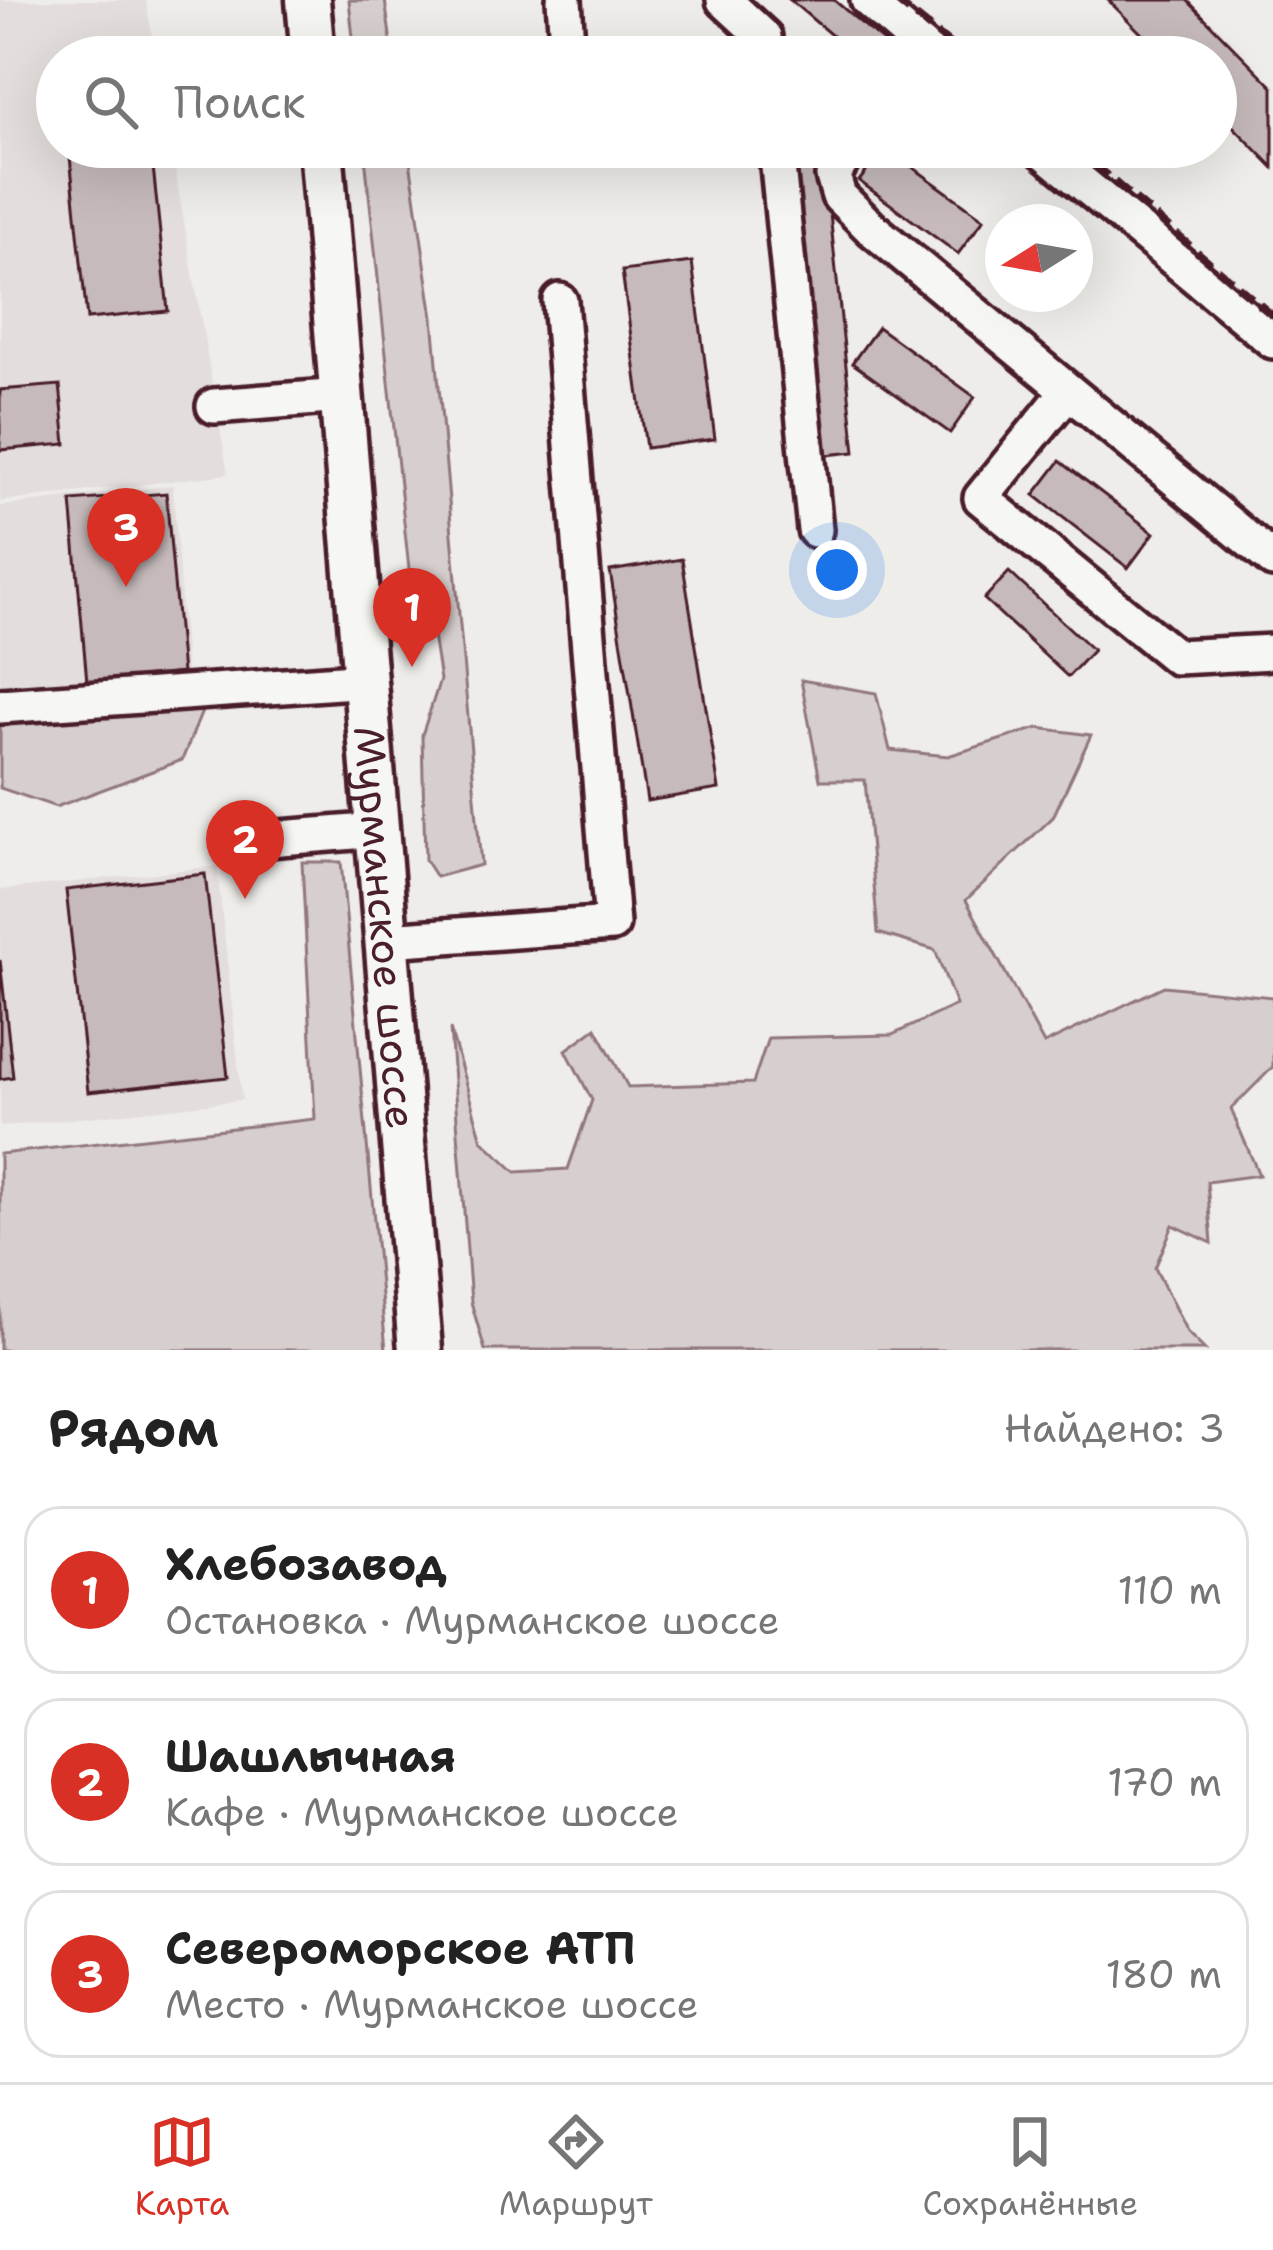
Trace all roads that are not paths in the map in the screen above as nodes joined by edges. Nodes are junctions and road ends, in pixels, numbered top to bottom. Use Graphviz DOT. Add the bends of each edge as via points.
graph roads {
  1 [pos="308,0"];
  2 [pos="564,0"];
  3 [pos="724,0"];
  4 [pos="868,0"];
  5 [pos="312,36"];
  6 [pos="567,36"];
  7 [pos="760,36"];
  8 [pos="910,36"];
  9 [pos="323,168"];
  10 [pos="778,168"];
  11 [pos="838,168"];
  12 [pos="1064,168"];
  13 [pos="560,301"];
  14 [pos="1273,341"];
  15 [pos="1068,391"];
  16 [pos="342,396"];
  17 [pos="214,406"];
  18 [pos="815,530"];
  19 [pos="1273,560"];
  20 [pos="1273,652"];
  21 [pos="368,680"];
  22 [pos="0,706"];
  23 [pos="379,830"];
  24 [pos="268,839"];
  25 [pos="388,940"];
  26 [pos="420,1350"];
  1 -- 5 [label="main road"];
  2 -- 6 [label="lane"];
  3 -- 7 [label="lane"];
  4 -- 8 [label="lane"];
  9 -- 16 [label="main road, Мурманское шоссе"];
  10 -- 18 [label="lane"];
  11 -- 15 [label="lane" via="839,196"];
  12 -- 14 [label="lane"];
  13 -- 25 [label="lane" via="611,924"];
  15 -- 19 [label="lane"];
  15 -- 20 [label="lane" via="981,498 1176,657"];
  16 -- 17 [label="lane"];
  16 -- 21 [label="main road, Мурманское шоссе"];
  21 -- 22 [label="lane"];
  21 -- 23 [label="main road, Мурманское шоссе"];
  23 -- 24 [label="lane"];
  23 -- 25 [label="main road, Мурманское шоссе"];
  25 -- 26 [label="main road, Мурманское шоссе"];
}
